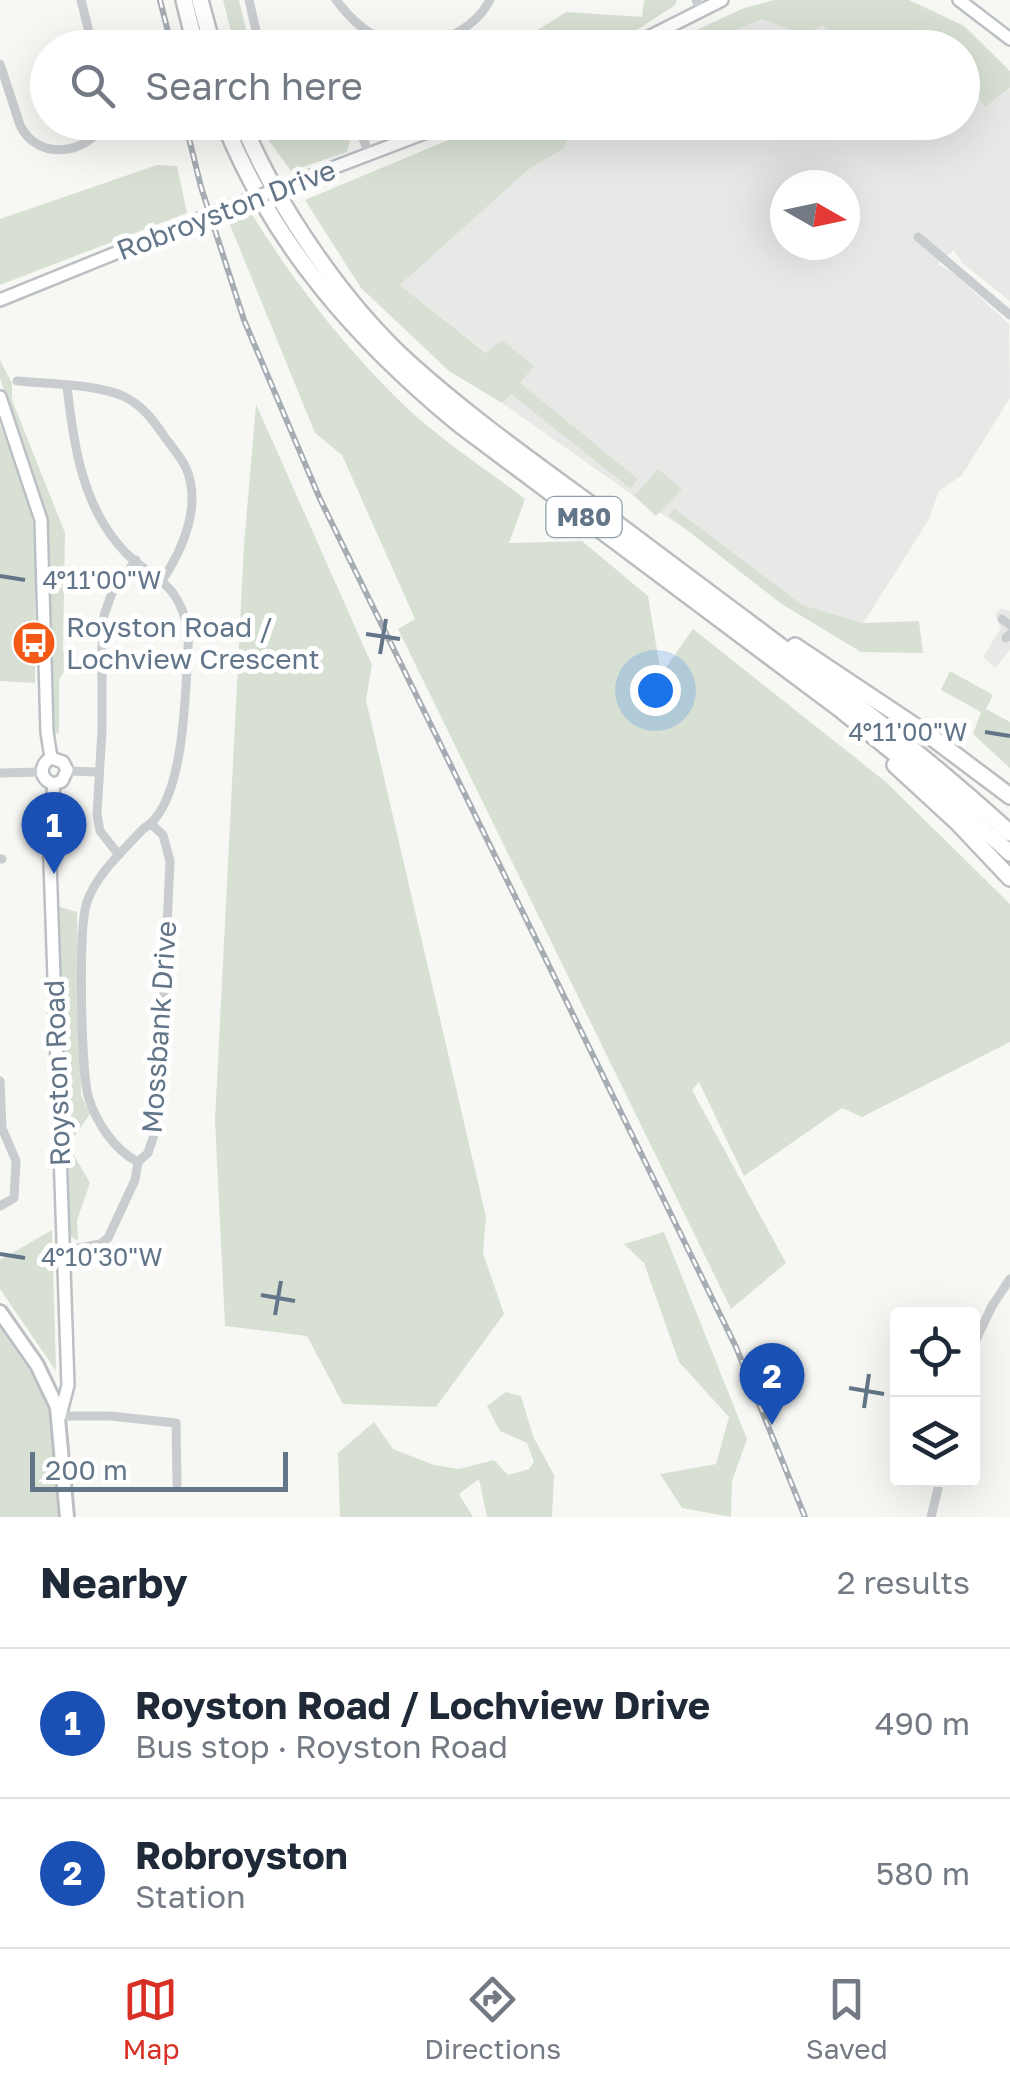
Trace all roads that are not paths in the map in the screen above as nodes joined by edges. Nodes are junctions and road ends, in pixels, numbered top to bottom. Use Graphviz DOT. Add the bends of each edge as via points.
graph roads {
  1 [pos="81,0"];
  2 [pos="184,0"];
  3 [pos="200,0"];
  4 [pos="248,0"];
  5 [pos="336,0"];
  6 [pos="490,0"];
  7 [pos="722,0"];
  8 [pos="959,0"];
  9 [pos="698,4"];
  10 [pos="88,30"];
  11 [pos="192,30"];
  12 [pos="208,30"];
  13 [pos="256,30"];
  14 [pos="368,30"];
  15 [pos="463,30"];
  16 [pos="656,30"];
  17 [pos="1010,38"];
  18 [pos="0,64"];
  19 [pos="30,139"];
  20 [pos="31,140"];
  21 [pos="87,140"];
  22 [pos="232,140"];
  23 [pos="250,140"];
  24 [pos="363,140"];
  25 [pos="404,140"];
  26 [pos="369,153"];
  27 [pos="918,237"];
  28 [pos="0,300"];
  29 [pos="1010,315"];
  30 [pos="34,368"];
  31 [pos="17,381"];
  32 [pos="32,383"];
  33 [pos="67,386"];
  34 [pos="0,397"];
  35 [pos="136,560"];
  36 [pos="686,576"];
  37 [pos="163,579"];
  38 [pos="731,628"];
  39 [pos="52,758"];
  40 [pos="67,771"];
  41 [pos="42,772"];
  42 [pos="100,772"];
  43 [pos="0,773"];
  44 [pos="54,784"];
  45 [pos="1010,796"];
  46 [pos="152,824"];
  47 [pos="1010,833"];
  48 [pos="1010,852"];
  49 [pos="119,855"];
  50 [pos="1010,878"];
  51 [pos="0,1081"];
  52 [pos="138,1162"];
  53 [pos="0,1206"];
  54 [pos="62,1251"];
  55 [pos="1010,1267"];
  56 [pos="1010,1278"];
  57 [pos="0,1312"];
  58 [pos="980,1331"];
  59 [pos="65,1362"];
  60 [pos="52,1392"];
  61 [pos="60,1416"];
  62 [pos="177,1484"];
  63 [pos="938,1487"];
  64 [pos="67,1517"];
  65 [pos="931,1517"];
  1 -- 10 [label="street"];
  2 -- 11 [label="highway"];
  3 -- 12 [label="highway"];
  4 -- 13 [label="street"];
  5 -- 14 [label="street"];
  6 -- 15 [label="street"];
  7 -- 9 [label="street"];
  8 -- 17 [label="street"];
  9 -- 16 [label="street"];
  18 -- 19 [label="street"];
  20 -- 21 [label="street" via="61,152"];
  22 -- 38 [label="highway, M80" via="286,241 382,356 459,424"];
  23 -- 36 [label="highway, M80" via="300,230 389,344 461,407"];
  24 -- 26 [label="street"];
  25 -- 26 [label="street, Robroyston Drive"];
  26 -- 28 [label="street, Robroyston Drive, bridge"];
  27 -- 29 [label="street"];
  30 -- 32 [label="street"];
  31 -- 32 [label="street"];
  32 -- 33 [label="street"];
  33 -- 35 [label="street" via="85,484 117,544"];
  33 -- 37 [label="street" via="125,397 147,412 185,466 191,510"];
  34 -- 39 [label="street" via="41,520"];
  35 -- 37 [label="street"];
  35 -- 42 [label="street" via="104,615"];
  36 -- 45 [label="highway" via="900,715"];
  36 -- 47 [label="highway, M80" via="886,726"];
  37 -- 46 [label="street" via="189,632 177,765 171,792"];
  38 -- 48 [label="highway, M80" via="880,740"];
  38 -- 50 [label="highway" via="920,788"];
  39 -- 40 [label="street"];
  39 -- 41 [label="street"];
  40 -- 42 [label="street"];
  40 -- 44 [label="street"];
  41 -- 43 [label="street"];
  41 -- 44 [label="street"];
  42 -- 49 [label="street" via="100,832"];
  44 -- 54 [label="street, Royston Road" via="48,832"];
  46 -- 49 [label="street"];
  46 -- 52 [label="street, Mossbank Drive" via="163,835 170,861 158,1123"];
  49 -- 52 [label="street" via="91,891 81,923 85,1072 88,1094 112,1142"];
  51 -- 53 [label="street" via="2,1128 16,1161 14,1198"];
  52 -- 54 [label="street, Mossbank Drive" via="108,1238"];
  54 -- 59 [label="street, Royston Road"];
  55 -- 56 [label="street"];
  56 -- 58 [label="street"];
  57 -- 60 [label="main road"];
  59 -- 60 [label="street, Royston Road"];
  59 -- 61 [label="street, Royston Road" via="68,1392"];
  60 -- 61 [label="main road"];
  61 -- 62 [label="street" via="176,1422"];
  61 -- 64 [label="main road"];
  63 -- 65 [label="street"];
}
